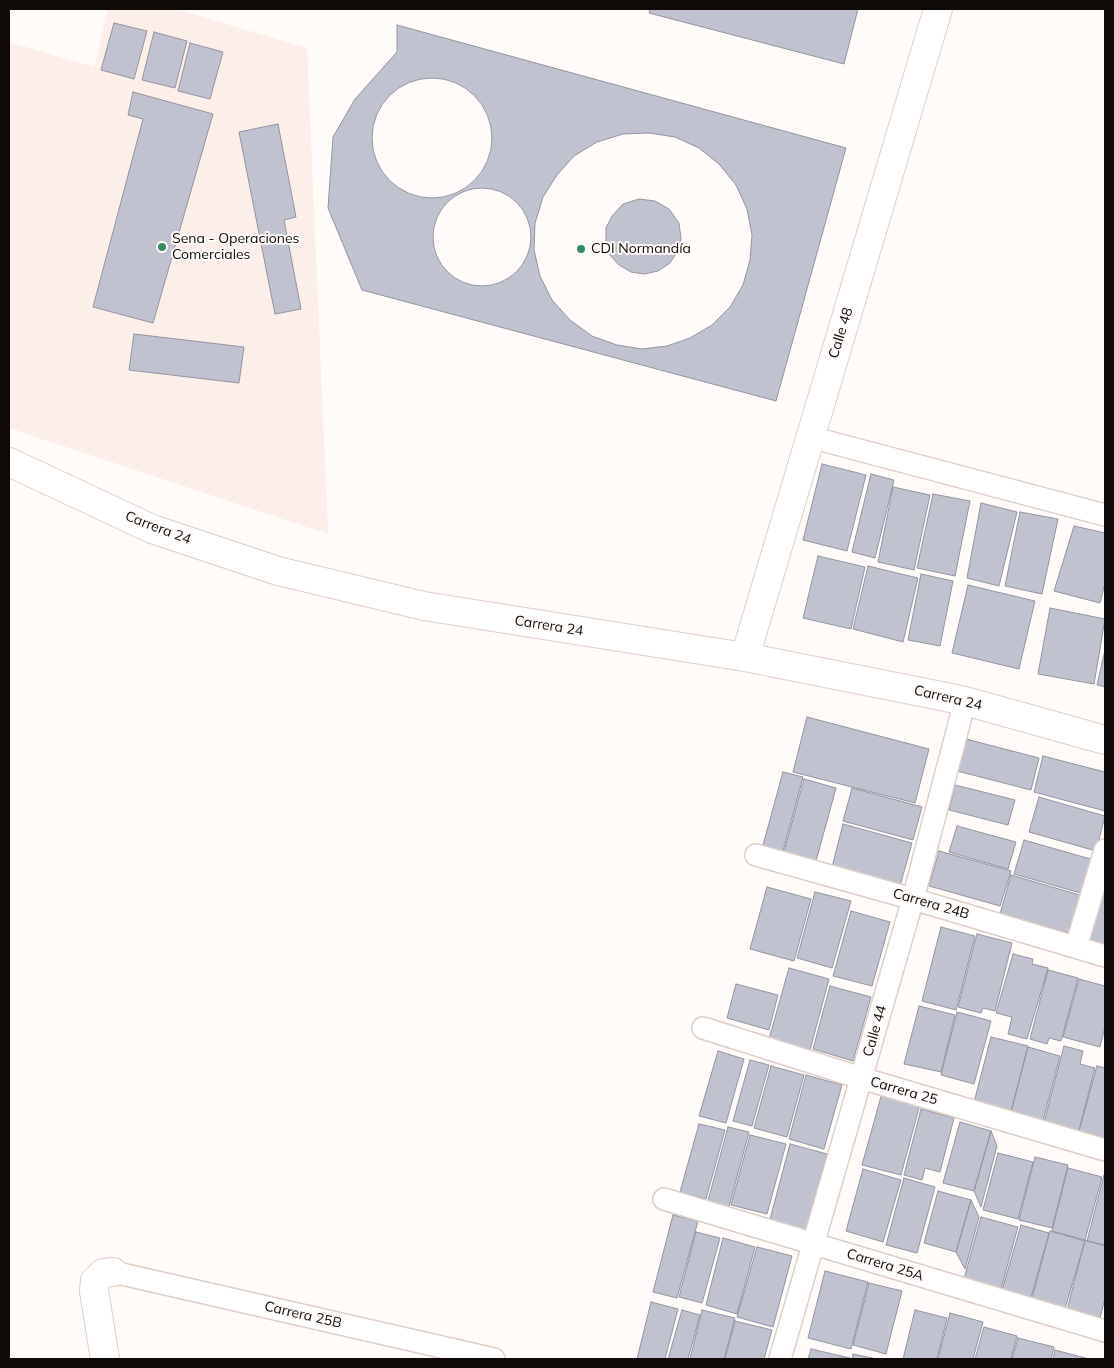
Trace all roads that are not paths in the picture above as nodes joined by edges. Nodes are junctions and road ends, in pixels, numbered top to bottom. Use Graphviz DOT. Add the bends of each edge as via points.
graph roads {
  1 [pos="938,9"];
  2 [pos="810,437"];
  3 [pos="9,462"];
  4 [pos="1105,515"];
  5 [pos="745,657"];
  6 [pos="965,701"];
  7 [pos="1105,740"];
  8 [pos="1105,850"];
  9 [pos="756,855"];
  10 [pos="913,899"];
  11 [pos="1076,947"];
  12 [pos="1105,956"];
  13 [pos="703,1028"];
  14 [pos="861,1078"];
  15 [pos="1105,1150"];
  16 [pos="664,1199"];
  17 [pos="814,1243"];
  18 [pos="113,1272"];
  19 [pos="1105,1332"];
  20 [pos="105,1359"];
  21 [pos="494,1359"];
  22 [pos="780,1359"];
  1 -- 2 [label="street, Calle 48"];
  2 -- 4 [label="lane"];
  2 -- 5 [label="street, Calle 48"];
  3 -- 5 [label="street, Carrera 24" via="152,529 278,571 424,606"];
  5 -- 6 [label="street, Carrera 24"];
  6 -- 7 [label="street, Carrera 24"];
  6 -- 10 [label="lane, Calle 44"];
  8 -- 11 [label="lane"];
  9 -- 10 [label="lane, Carrera 24B"];
  10 -- 11 [label="lane, Carrera 24B"];
  10 -- 14 [label="lane, Calle 44"];
  11 -- 12 [label="lane, Carrera 24B"];
  13 -- 14 [label="lane, Carrera 25"];
  14 -- 15 [label="lane, Carrera 25"];
  14 -- 17 [label="lane, Calle 44"];
  16 -- 17 [label="lane, Carrera 25A"];
  17 -- 19 [label="lane, Carrera 25A"];
  17 -- 22 [label="lane, Calle 44"];
  18 -- 20 [label="street" via="103,1273 95,1281 94,1291"];
  18 -- 21 [label="lane, Carrera 25B"];
}
